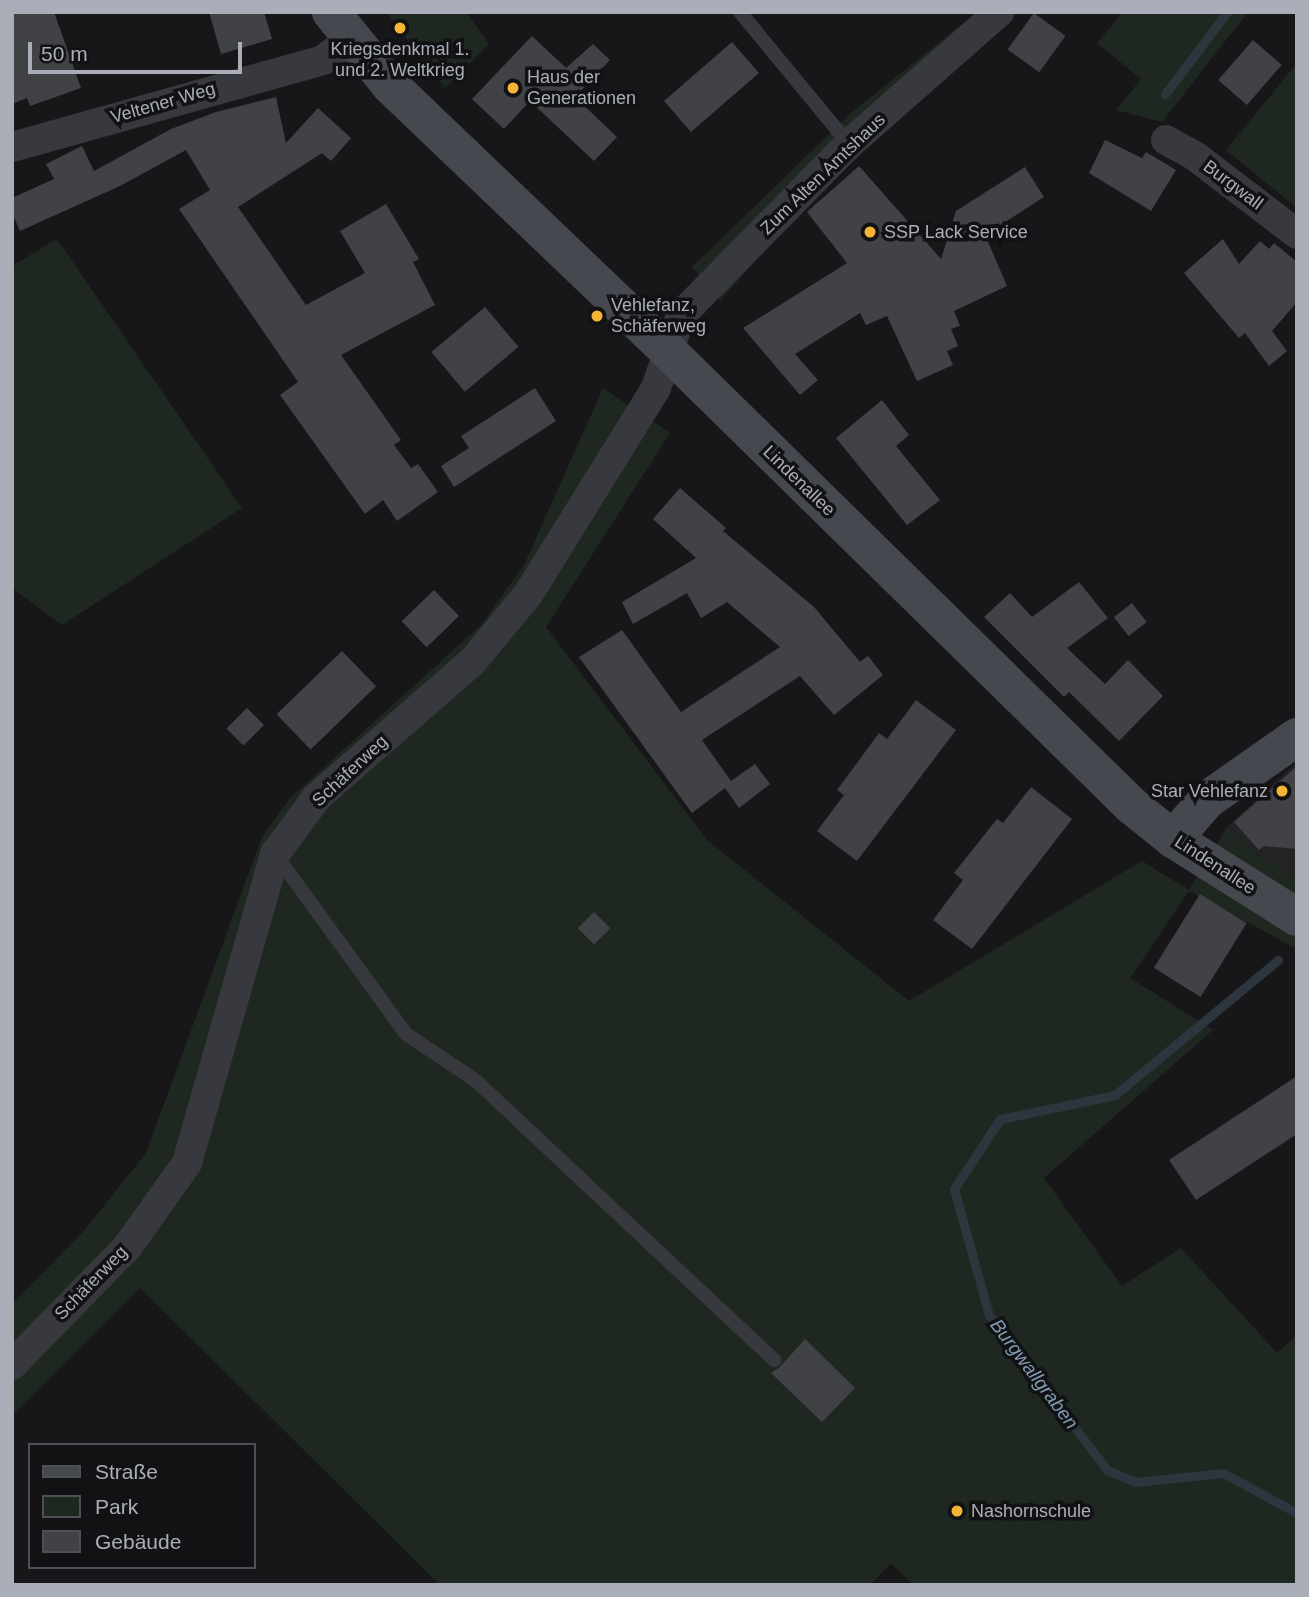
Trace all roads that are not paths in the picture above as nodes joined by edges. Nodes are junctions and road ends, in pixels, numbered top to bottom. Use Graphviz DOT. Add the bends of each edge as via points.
graph roads {
  1 [pos="740,12"];
  2 [pos="999,12"];
  3 [pos="340,26"];
  4 [pos="1166,140"];
  5 [pos="849,144"];
  6 [pos="12,147"];
  7 [pos="1297,234"];
  8 [pos="668,351"];
  9 [pos="1297,737"];
  10 [pos="1173,839"];
  11 [pos="275,854"];
  12 [pos="1297,917"];
  13 [pos="774,1360"];
  14 [pos="12,1365"];
  1 -- 5 [label="lane"];
  2 -- 5 [label="street, Zum Alten Amtshaus"];
  3 -- 6 [label="street, Veltener Weg" via="323,60"];
  3 -- 8 [label="main road, Lindenallee" via="391,86"];
  4 -- 7 [label="street, Burgwall" via="1195,156"];
  5 -- 8 [label="street, Zum Alten Amtshaus" via="681,314"];
  8 -- 10 [label="main road, Lindenallee" via="1132,806"];
  8 -- 11 [label="street, Schäferweg" via="656,388 528,593 472,662 317,797"];
  9 -- 10 [label="main road" via="1207,800"];
  10 -- 12 [label="main road, Lindenallee"];
  11 -- 13 [label="lane" via="406,1034 475,1080"];
  11 -- 14 [label="street, Schäferweg" via="187,1163 128,1246"];
}
